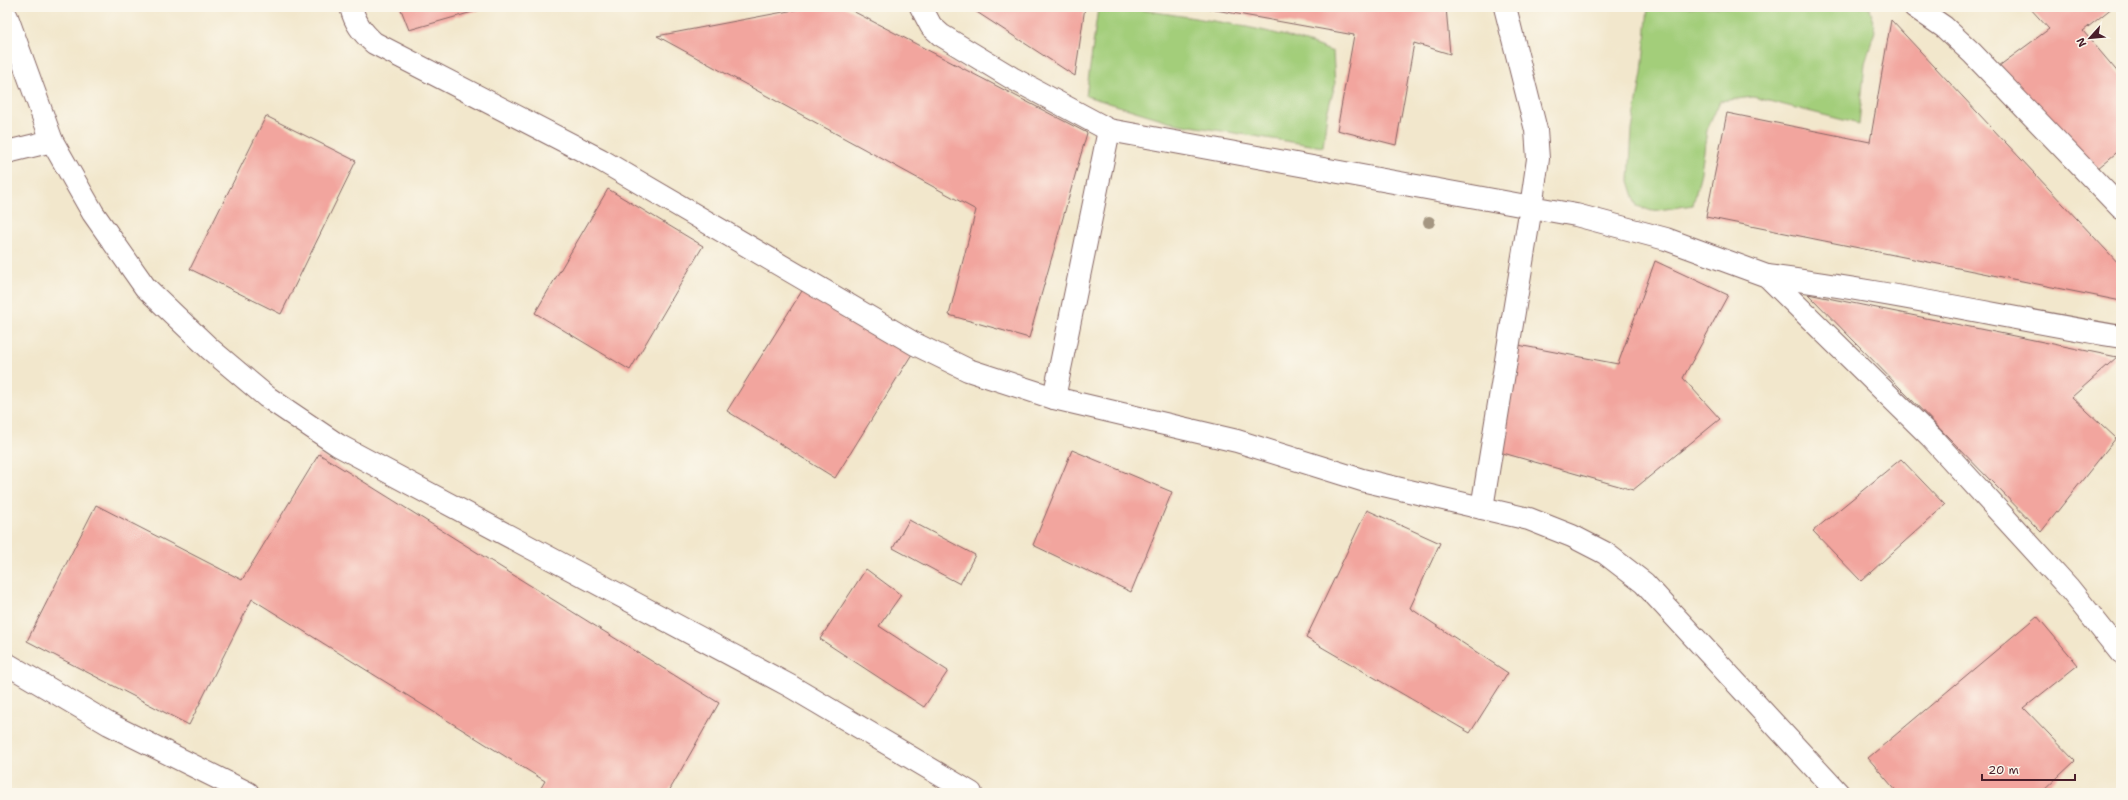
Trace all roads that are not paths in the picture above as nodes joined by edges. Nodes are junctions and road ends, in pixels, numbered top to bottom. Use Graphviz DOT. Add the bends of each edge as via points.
graph roads {
  1 [pos="351,7"];
  2 [pos="921,7"];
  3 [pos="1505,7"];
  4 [pos="1915,7"];
  5 [pos="7,17"];
  6 [pos="1109,130"];
  7 [pos="52,141"];
  8 [pos="7,152"];
  9 [pos="2120,205"];
  10 [pos="1531,207"];
  11 [pos="1767,276"];
  12 [pos="2121,337"];
  13 [pos="1054,398"];
  14 [pos="1482,508"];
  15 [pos="2121,653"];
  16 [pos="7,664"];
  17 [pos="248,793"];
  18 [pos="971,793"];
  19 [pos="1838,793"];
  1 -- 13 [label="street" via="355,20 364,34 374,42 601,160 915,344 968,370"];
  2 -- 6 [label="street" via="931,26 941,35 1012,78"];
  3 -- 10 [label="street" via="1536,130 1538,159"];
  4 -- 9 [label="street" via="1944,27 1972,54"];
  5 -- 7 [label="street"];
  6 -- 10 [label="street"];
  6 -- 13 [label="street"];
  7 -- 8 [label="street"];
  7 -- 18 [label="street" via="93,213 145,287 210,349 267,397 338,445 784,683"];
  10 -- 11 [label="street" via="1576,215 1666,239"];
  10 -- 14 [label="street"];
  11 -- 12 [label="street" via="1845,286"];
  11 -- 15 [label="street" via="1931,438 2068,587"];
  13 -- 14 [label="street" via="1237,441 1362,480"];
  14 -- 19 [label="street" via="1529,519 1572,536 1605,554 1644,583"];
  16 -- 17 [label="street" via="109,724"];
}
